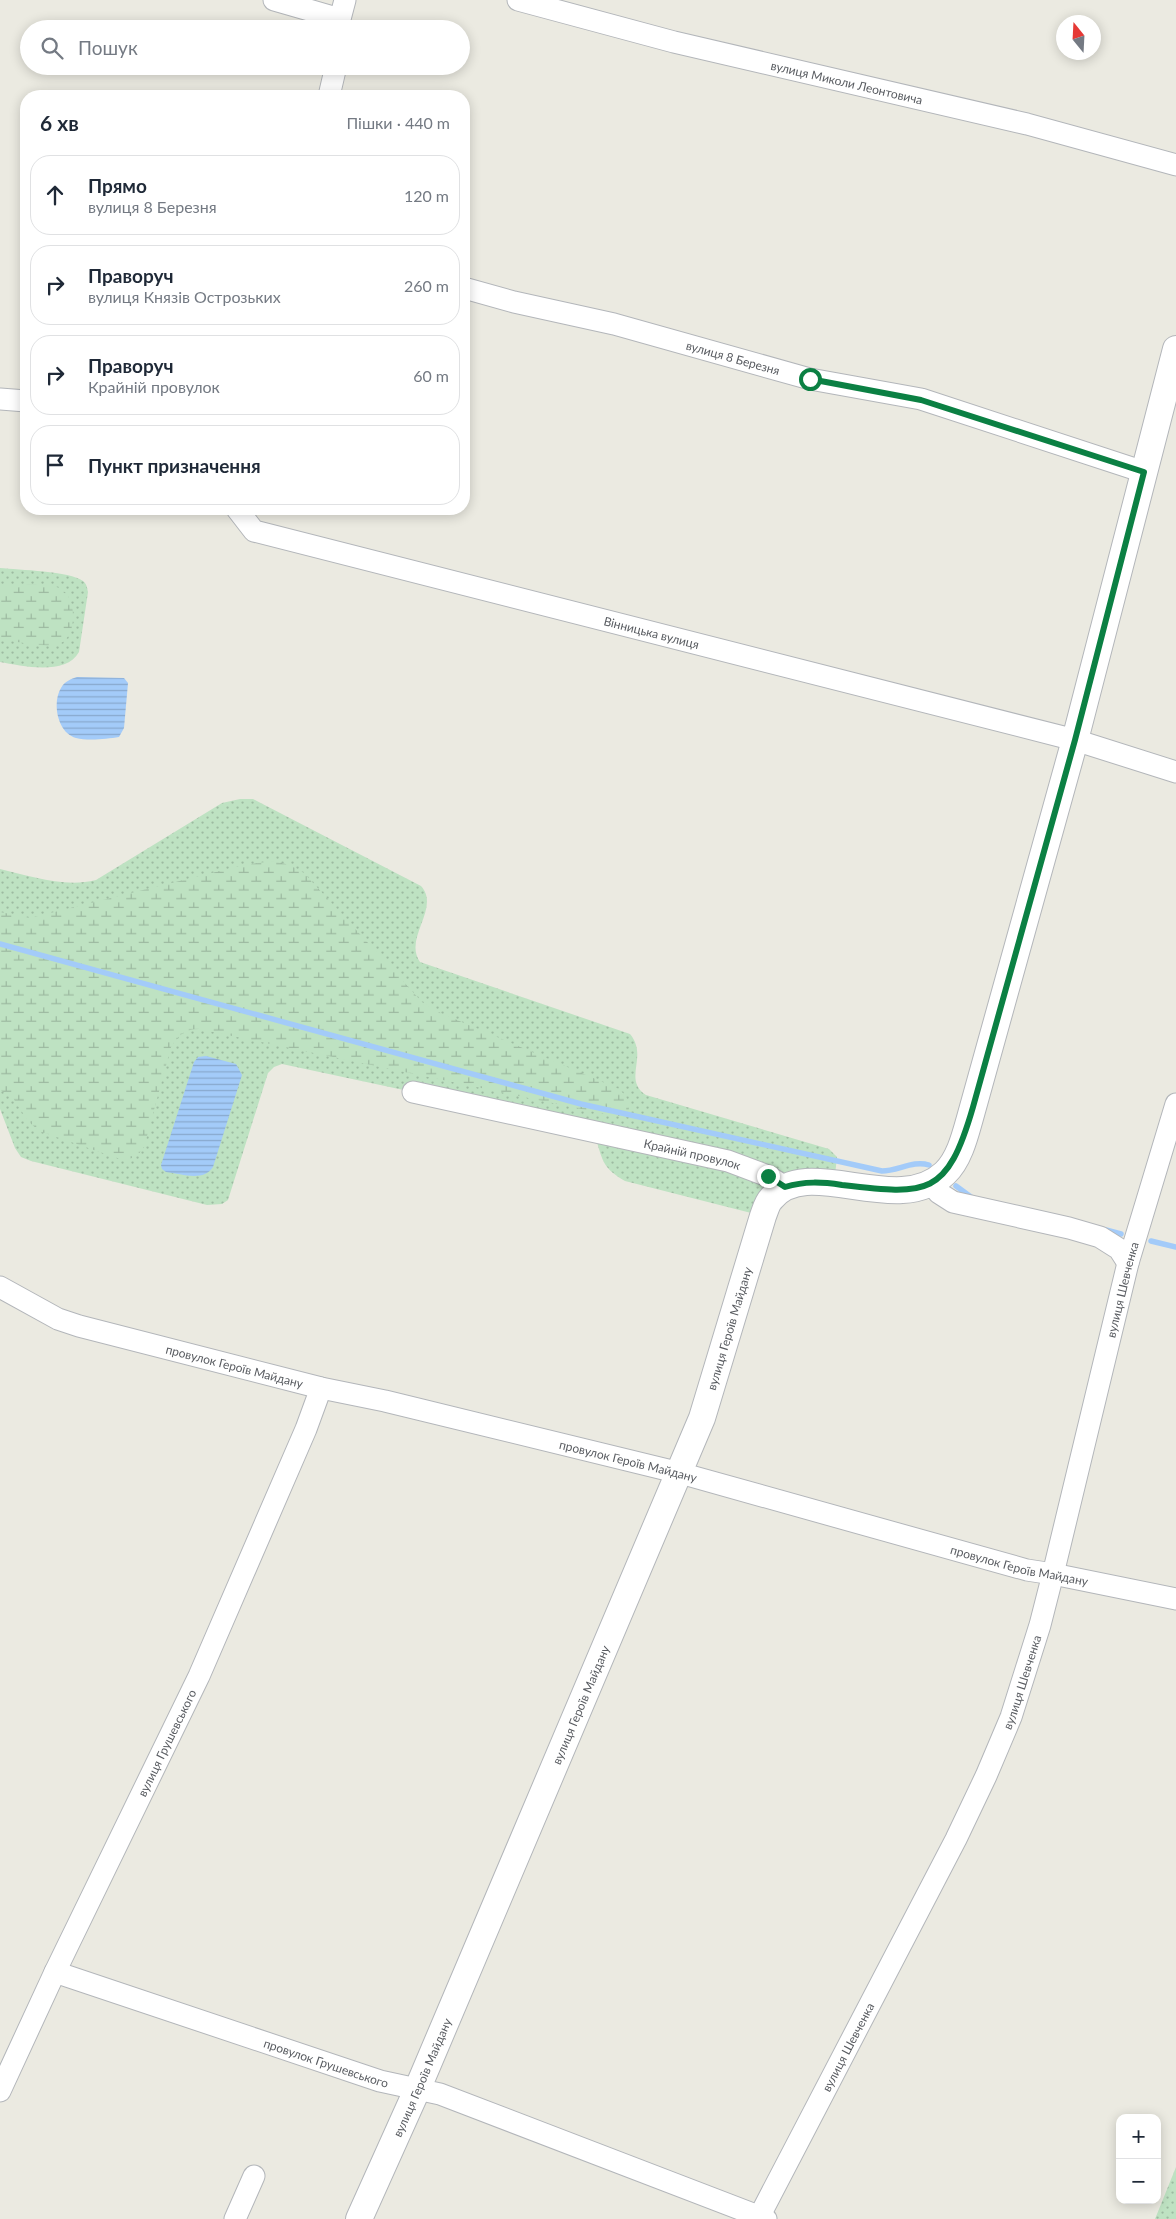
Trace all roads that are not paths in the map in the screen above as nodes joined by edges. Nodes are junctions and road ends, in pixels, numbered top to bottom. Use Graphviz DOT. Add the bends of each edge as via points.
graph roads {
  1 [pos="274,0"];
  2 [pos="518,0"];
  3 [pos="342,16"];
  4 [pos="334,75"];
  5 [pos="330,90"];
  6 [pos="1176,165"];
  7 [pos="470,290"];
  8 [pos="1176,351"];
  9 [pos="0,398"];
  10 [pos="20,400"];
  11 [pos="1144,472"];
  12 [pos="242,515"];
  13 [pos="1075,740"];
  14 [pos="1176,772"];
  15 [pos="413,1092"];
  16 [pos="1176,1104"];
  17 [pos="931,1184"];
  18 [pos="785,1187"];
  19 [pos="1128,1263"];
  20 [pos="0,1287"];
  21 [pos="321,1388"];
  22 [pos="680,1473"];
  23 [pos="1053,1574"];
  24 [pos="1176,1599"];
  25 [pos="55,1972"];
  26 [pos="417,2090"];
  27 [pos="0,2091"];
  28 [pos="254,2176"];
  29 [pos="761,2218"];
  30 [pos="235,2219"];
  31 [pos="360,2219"];
  1 -- 3 [label="street"];
  2 -- 6 [label="street, вулиця Миколи Леонтовича" via="674,42 1027,124"];
  4 -- 5 [label="street"];
  7 -- 11 [label="street, вулиця 8 Березня" via="614,324 810,379 921,400"];
  8 -- 11 [label="street"];
  9 -- 10 [label="street"];
  11 -- 13 [label="street"];
  12 -- 13 [label="street, Вінницька вулиця" via="254,531"];
  13 -- 14 [label="street, Вінницька вулиця"];
  13 -- 17 [label="street" via="968,1125 951,1166"];
  15 -- 18 [label="street, Крайній провулок" via="728,1161 768,1176"];
  16 -- 19 [label="street, вулиця Шевченка"];
  17 -- 18 [label="street" via="904,1191 822,1182 802,1182"];
  17 -- 19 [label="street" via="953,1202 1100,1237 1119,1249"];
  18 -- 22 [label="street, вулиця Героїв Майдану" via="771,1199 763,1216 702,1418"];
  19 -- 23 [label="street, вулиця Шевченка"];
  20 -- 21 [label="street, провулок Героїв Майдану" via="58,1319 79,1326"];
  21 -- 22 [label="street, провулок Героїв Майдану"];
  21 -- 25 [label="street, вулиця Грушевського" via="200,1676"];
  22 -- 23 [label="street, провулок Героїв Майдану" via="1027,1570"];
  22 -- 26 [label="street, вулиця Героїв Майдану"];
  23 -- 24 [label="street, провулок Героїв Майдану"];
  23 -- 29 [label="street, вулиця Шевченка" via="1011,1717 986,1776"];
  25 -- 26 [label="street, провулок Грушевського" via="371,2078"];
  25 -- 27 [label="street, вулиця Грушевського"];
  26 -- 29 [label="street, провулок Грушевського" via="440,2094"];
  26 -- 31 [label="street, вулиця Героїв Майдану"];
  28 -- 30 [label="street"];
}
